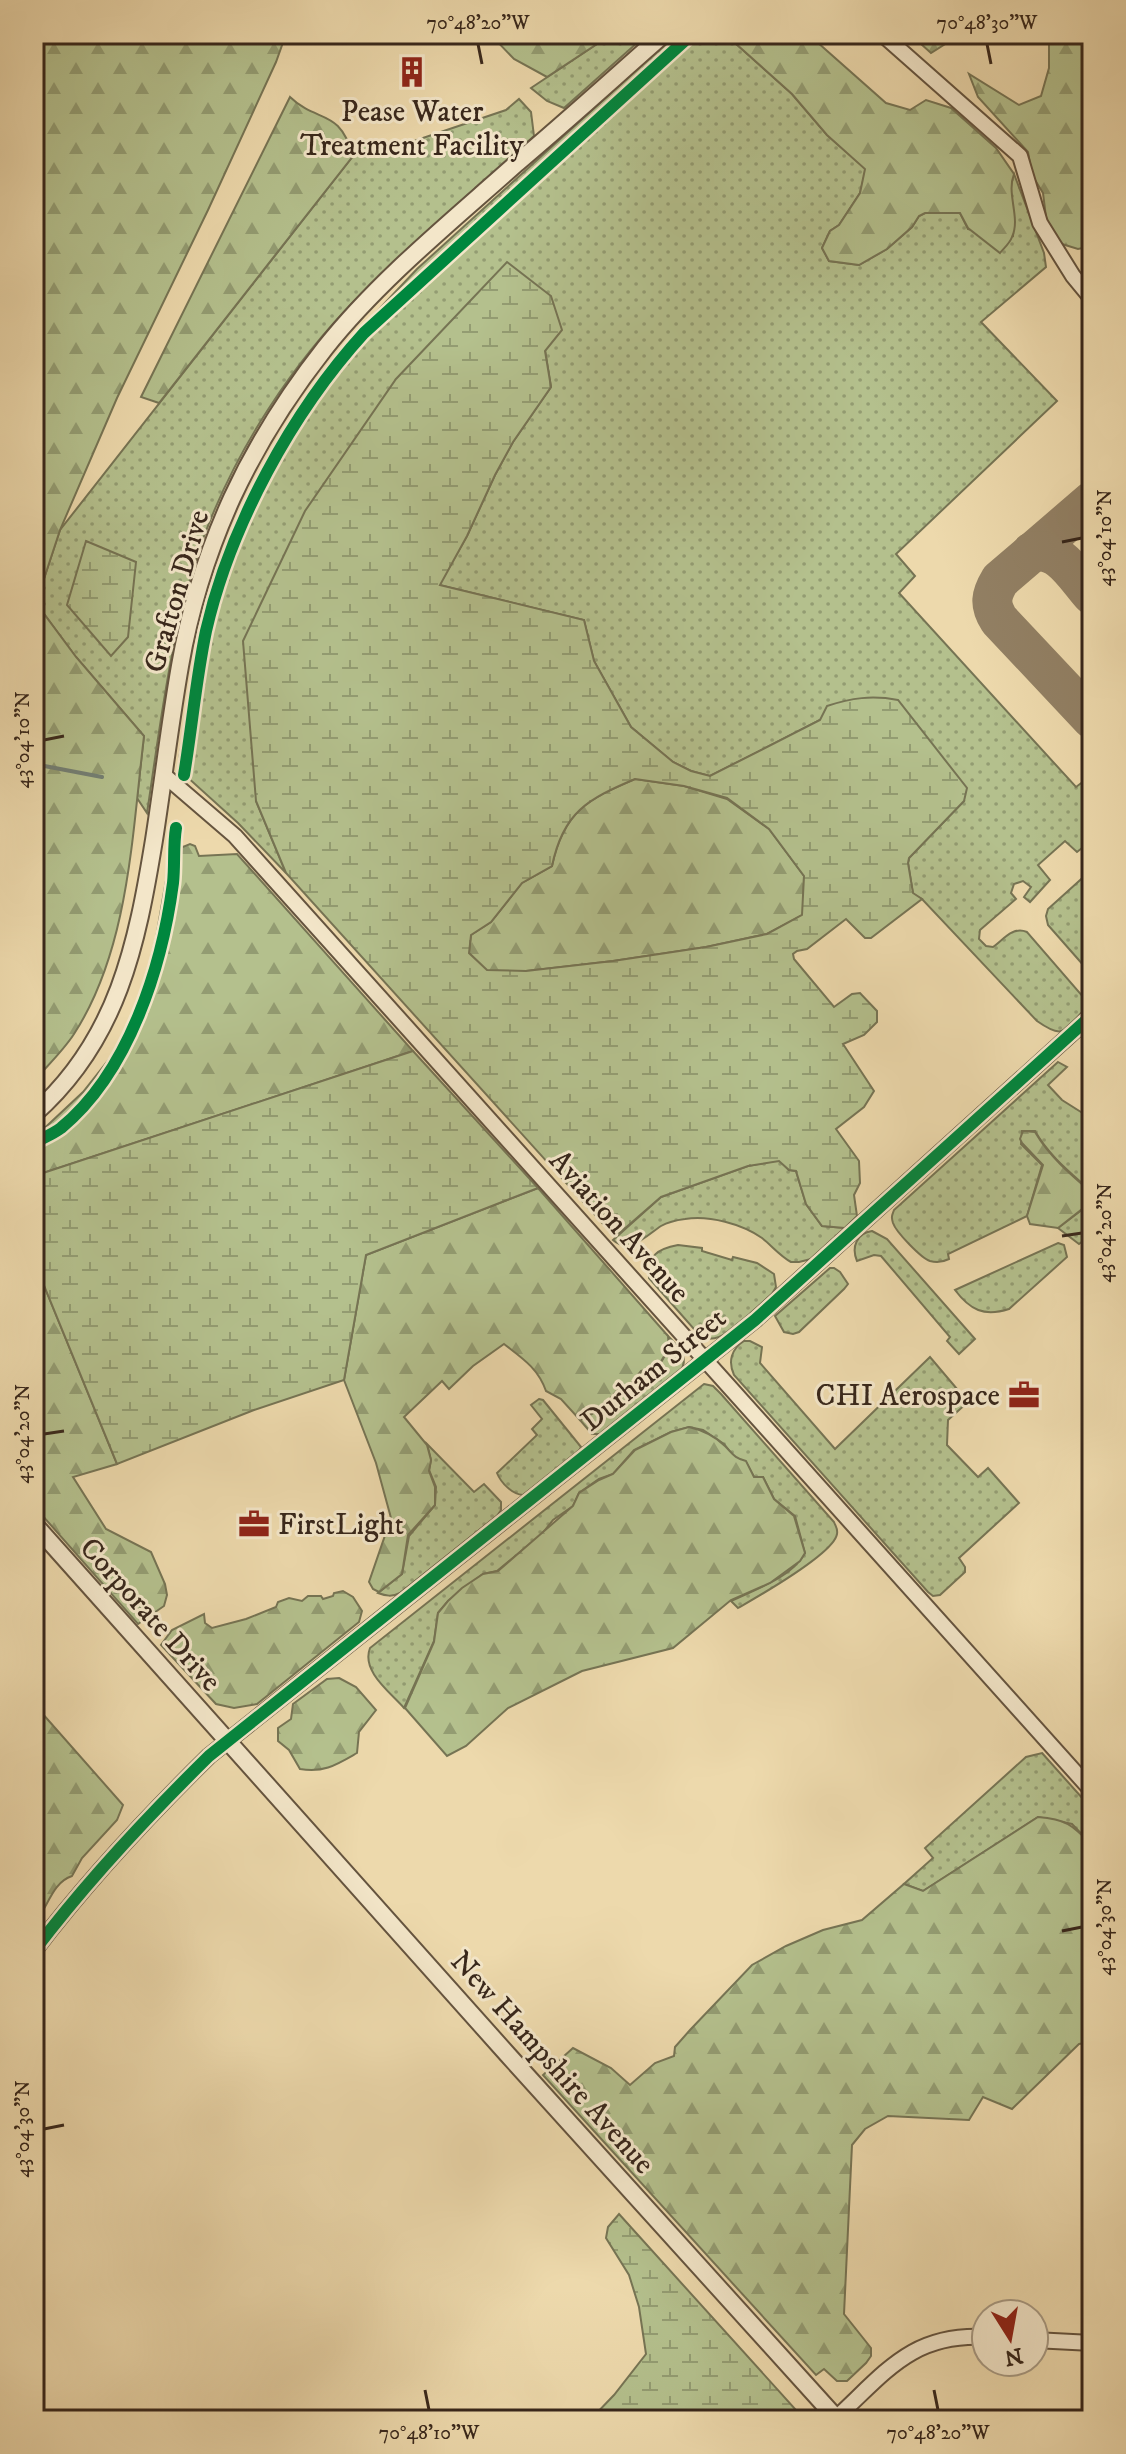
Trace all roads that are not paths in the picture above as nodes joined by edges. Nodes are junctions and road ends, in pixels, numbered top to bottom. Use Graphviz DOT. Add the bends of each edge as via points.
graph roads {
  1 [pos="664,34"];
  2 [pos="882,34"];
  3 [pos="1092,299"];
  4 [pos="164,775"];
  5 [pos="1092,1015"];
  6 [pos="34,1114"];
  7 [pos="705,1361"];
  8 [pos="34,1524"];
  9 [pos="227,1741"];
  10 [pos="1092,1791"];
  11 [pos="34,1951"];
  12 [pos="970,2337"];
  13 [pos="1050,2341"];
  14 [pos="1092,2343"];
  15 [pos="837,2419"];
  1 -- 4 [label="street, Grafton Drive" via="379,290 290,395 246,469 206,564 181,664"];
  2 -- 3 [label="street" via="1020,156 1040,223"];
  4 -- 6 [label="street, Grafton Drive" via="127,969 86,1055"];
  4 -- 7 [label="street, Aviation Avenue" via="235,836"];
  5 -- 7 [label="street, Durham Street"];
  7 -- 9 [label="street, Durham Street"];
  7 -- 10 [label="street, Aviation Avenue"];
  8 -- 9 [label="street, Corporate Drive"];
  9 -- 11 [label="street, Durham Street" via="149,1815"];
  9 -- 15 [label="street, New Hampshire Avenue"];
  12 -- 15 [label="street" via="949,2338 911,2352"];
  13 -- 14 [label="street"];
}
